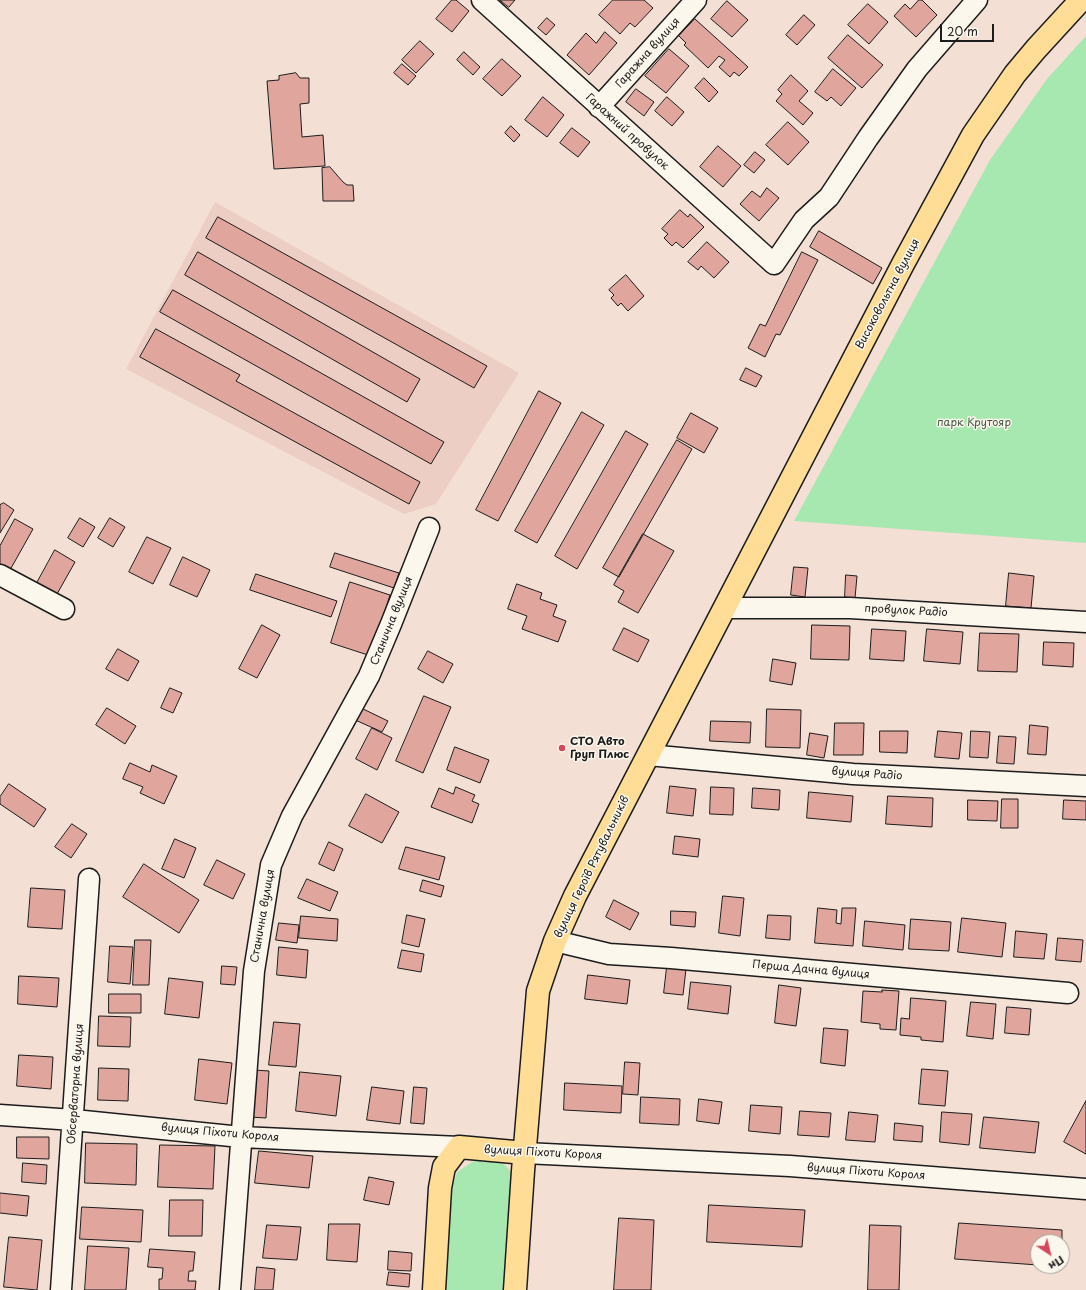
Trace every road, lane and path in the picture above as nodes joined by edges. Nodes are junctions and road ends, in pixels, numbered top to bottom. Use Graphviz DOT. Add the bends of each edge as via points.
graph roads {
  1 [pos="482,0"];
  2 [pos="696,0"];
  3 [pos="977,0"];
  4 [pos="1080,0"];
  5 [pos="599,107"];
  6 [pos="429,528"];
  7 [pos="0,575"];
  8 [pos="725,608"];
  9 [pos="64,609"];
  10 [pos="1086,622"];
  11 [pos="648,755"];
  12 [pos="1086,786"];
  13 [pos="89,879"];
  14 [pos="555,941"];
  15 [pos="1068,993"];
  16 [pos="0,1115"];
  17 [pos="74,1120"];
  18 [pos="241,1137"];
  19 [pos="459,1147"];
  20 [pos="525,1153"];
  21 [pos="1086,1189"];
  22 [pos="61,1290"];
  23 [pos="230,1290"];
  24 [pos="434,1290"];
  25 [pos="515,1290"];
  1 -- 5 [label="street, Гаражний провулок"];
  2 -- 5 [label="street, Гаражна вулиця"];
  3 -- 5 [label="street, Гаражний провулок" via="917,69 829,197 804,220 774,264"];
  4 -- 8 [label="main road, Високовольтна вулиця" via="1015,74 973,135 903,264"];
  6 -- 18 [label="street, Станична вулиця" via="392,624 368,676 292,816 271,865 254,971"];
  7 -- 9 [label="street"];
  8 -- 10 [label="street, провулок Радіо" via="850,608"];
  8 -- 11 [label="main road, вулиця Героїв Рятувальників"];
  11 -- 12 [label="street, вулиця Радіо" via="853,774"];
  11 -- 14 [label="main road, вулиця Героїв Рятувальників" via="575,896"];
  13 -- 17 [label="street, Обсерваторна вулиця"];
  14 -- 15 [label="street, Перша Дачна вулиця" via="609,954"];
  14 -- 20 [label="main road, вулиця Героїв Рятувальників" via="538,991"];
  16 -- 17 [label="street, вулиця Піхоти Короля"];
  17 -- 18 [label="street, вулиця Піхоти Короля"];
  17 -- 22 [label="street, Обсерваторна вулиця"];
  18 -- 19 [label="street, вулиця Піхоти Короля"];
  18 -- 23 [label="street, Станична вулиця"];
  19 -- 20 [label="main road, вулиця Піхоти Короля"];
  19 -- 24 [label="main road" via="444,1166 440,1188"];
  20 -- 21 [label="street, вулиця Піхоти Короля" via="790,1166"];
  20 -- 25 [label="main road, вулиця Героїв Рятувальників"];
}
